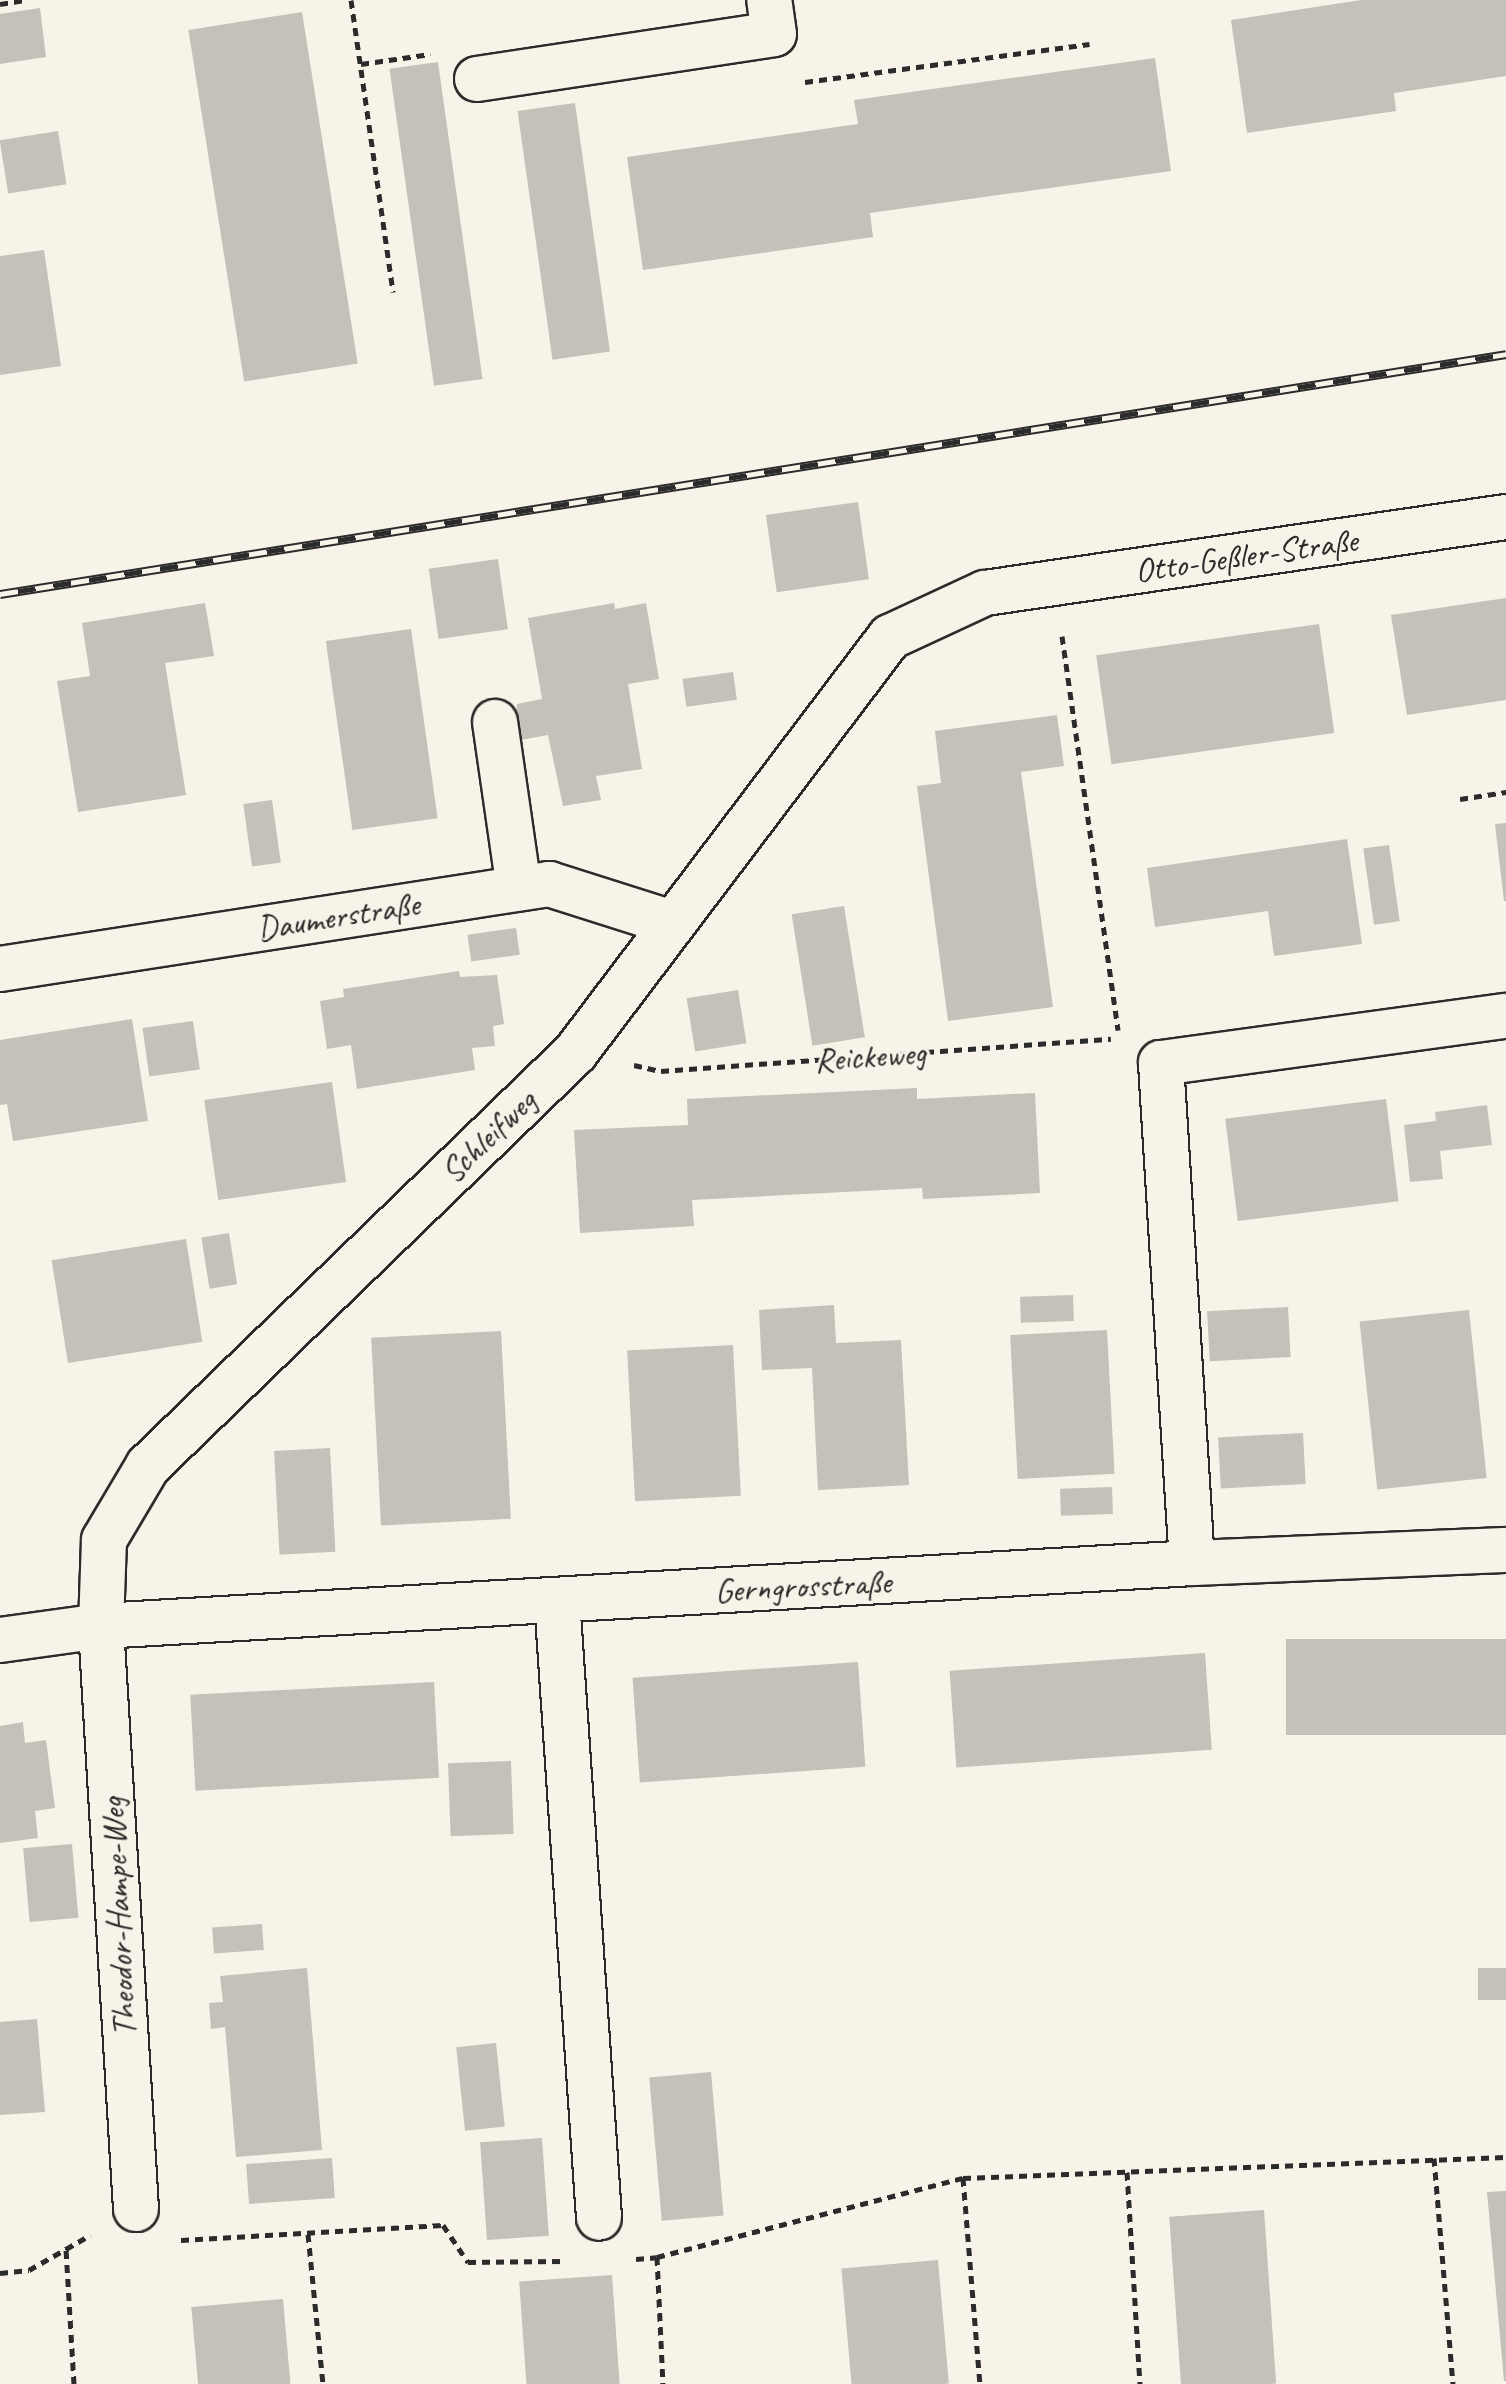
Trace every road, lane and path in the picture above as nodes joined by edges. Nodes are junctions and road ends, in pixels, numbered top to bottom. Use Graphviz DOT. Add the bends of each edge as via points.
graph roads {
  1 [pos="25,0"];
  2 [pos="351,0"];
  3 [pos="0,4"];
  4 [pos="772,17"];
  5 [pos="1089,44"];
  6 [pos="477,79"];
  7 [pos="393,292"];
  8 [pos="1506,517"];
  9 [pos="1055,583"];
  10 [pos="985,593"];
  11 [pos="495,722"];
  12 [pos="1506,792"];
  13 [pos="1460,799"];
  14 [pos="519,888"];
  15 [pos="672,923"];
  16 [pos="0,969"];
  17 [pos="1506,1016"];
  18 [pos="575,1053"];
  19 [pos="1506,1550"];
  20 [pos="1192,1563"];
  21 [pos="557,1600"];
  22 [pos="101,1626"];
  23 [pos="0,1640"];
  24 [pos="1506,2157"];
  25 [pos="1434,2158"];
  26 [pos="1127,2172"];
  27 [pos="963,2178"];
  28 [pos="136,2209"];
  29 [pos="599,2218"];
  30 [pos="308,2234"];
  31 [pos="66,2249"];
  32 [pos="657,2257"];
  33 [pos="579,2260"];
  34 [pos="0,2273"];
  35 [pos="74,2384"];
  36 [pos="323,2384"];
  37 [pos="663,2384"];
  38 [pos="980,2384"];
  39 [pos="1140,2384"];
  40 [pos="1453,2384"];
  1 -- 3 [label="path"];
  2 -- 7 [label="path"];
  4 -- 5 [label="path" via="783,84"];
  4 -- 6 [label="street"];
  8 -- 9 [label="street, Otto-Geßler-Straße"];
  9 -- 10 [label="street, Otto-Geßler-Straße"];
  9 -- 18 [label="path, Reickeweg" via="1119,1039 661,1071"];
  10 -- 15 [label="street, Schleifweg" via="890,637"];
  11 -- 14 [label="street"];
  12 -- 13 [label="path"];
  14 -- 15 [label="street, Daumerstraße" via="549,884"];
  14 -- 16 [label="street, Daumerstraße"];
  15 -- 18 [label="street, Schleifweg"];
  17 -- 20 [label="street" via="1161,1063"];
  18 -- 22 [label="street, Schleifweg" via="148,1466 104,1540"];
  19 -- 20 [label="street, Gerngrosstraße"];
  20 -- 21 [label="street, Gerngrosstraße"];
  21 -- 22 [label="street, Gerngrosstraße"];
  21 -- 29 [label="street"];
  22 -- 23 [label="street"];
  22 -- 28 [label="street, Theodor-Hampe-Weg"];
  24 -- 25 [label="path"];
  25 -- 26 [label="path"];
  25 -- 40 [label="path"];
  26 -- 27 [label="path"];
  26 -- 39 [label="path"];
  27 -- 32 [label="path"];
  27 -- 38 [label="path"];
  28 -- 30 [label="path" via="169,2240"];
  28 -- 31 [label="path"];
  29 -- 32 [label="path" via="625,2225 627,2260"];
  30 -- 33 [label="path" via="443,2225 468,2262"];
  30 -- 36 [label="path"];
  31 -- 34 [label="path" via="29,2270"];
  31 -- 35 [label="path"];
  32 -- 37 [label="path"];
}
